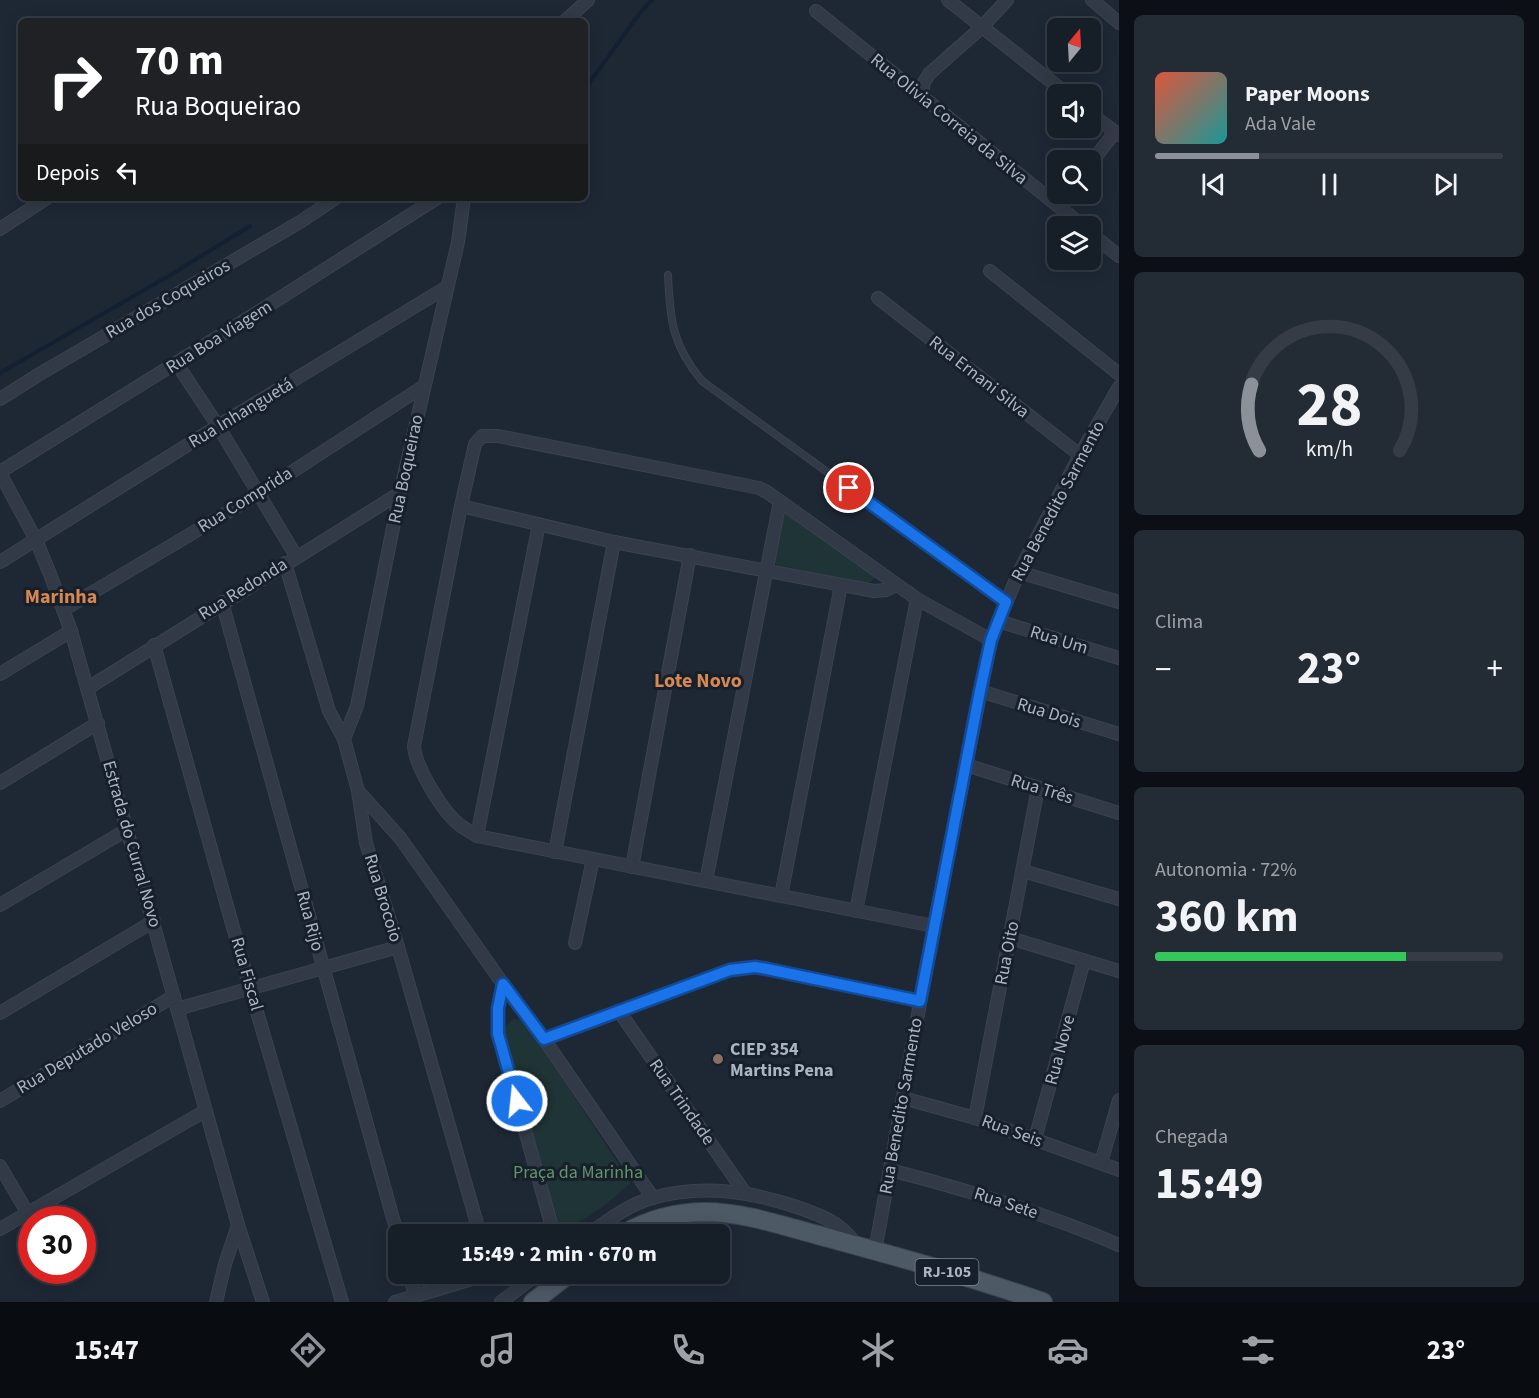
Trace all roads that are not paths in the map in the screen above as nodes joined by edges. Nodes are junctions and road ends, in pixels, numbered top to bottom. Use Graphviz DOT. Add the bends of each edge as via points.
graph roads {
  1 [pos="588,0"];
  2 [pos="948,0"];
  3 [pos="1007,0"];
  4 [pos="1092,0"];
  5 [pos="816,11"];
  6 [pos="568,18"];
  7 [pos="1119,23"];
  8 [pos="982,27"];
  9 [pos="1054,84"];
  10 [pos="923,98"];
  11 [pos="1101,122"];
  12 [pos="1117,134"];
  13 [pos="1101,152"];
  14 [pos="42,201"];
  15 [pos="332,201"];
  16 [pos="433,201"];
  17 [pos="464,201"];
  18 [pos="1061,204"];
  19 [pos="1059,207"];
  20 [pos="1070,216"];
  21 [pos="0,229"];
  22 [pos="1101,242"];
  23 [pos="1119,256"];
  24 [pos="990,271"];
  25 [pos="668,274"];
  26 [pos="447,287"];
  27 [pos="878,298"];
  28 [pos="177,364"];
  29 [pos="1119,374"];
  30 [pos="424,386"];
  31 [pos="1119,387"];
  32 [pos="0,399"];
  33 [pos="218,426"];
  34 [pos="1080,455"];
  35 [pos="0,472"];
  36 [pos="400,493"];
  37 [pos="258,494"];
  38 [pos="780,501"];
  39 [pos="461,506"];
  40 [pos="539,524"];
  41 [pos="36,540"];
  42 [pos="614,542"];
  43 [pos="690,555"];
  44 [pos="291,559"];
  45 [pos="0,562"];
  46 [pos="765,570"];
  47 [pos="1020,572"];
  48 [pos="841,585"];
  49 [pos="896,585"];
  50 [pos="917,599"];
  51 [pos="222,602"];
  52 [pos="1006,602"];
  53 [pos="1119,602"];
  54 [pos="63,610"];
  55 [pos="998,621"];
  56 [pos="71,631"];
  57 [pos="991,640"];
  58 [pos="154,645"];
  59 [pos="1119,658"];
  60 [pos="0,674"];
  61 [pos="88,688"];
  62 [pos="980,691"];
  63 [pos="98,723"];
  64 [pos="1119,734"];
  65 [pos="344,739"];
  66 [pos="966,765"];
  67 [pos="0,783"];
  68 [pos="1038,788"];
  69 [pos="358,791"];
  70 [pos="1119,813"];
  71 [pos="128,829"];
  72 [pos="477,836"];
  73 [pos="555,852"];
  74 [pos="593,859"];
  75 [pos="632,867"];
  76 [pos="1023,871"];
  77 [pos="706,881"];
  78 [pos="781,896"];
  79 [pos="1119,898"];
  80 [pos="0,905"];
  81 [pos="856,911"];
  82 [pos="154,921"];
  83 [pos="934,926"];
  84 [pos="1010,938"];
  85 [pos="575,943"];
  86 [pos="398,947"];
  87 [pos="1084,961"];
  88 [pos="323,968"];
  89 [pos="1119,971"];
  90 [pos="503,984"];
  91 [pos="250,988"];
  92 [pos="174,996"];
  93 [pos="920,1001"];
  94 [pos="177,1009"];
  95 [pos="619,1011"];
  96 [pos="0,1013"];
  97 [pos="544,1039"];
  98 [pos="903,1098"];
  99 [pos="1119,1100"];
  100 [pos="0,1101"];
  101 [pos="205,1111"];
  102 [pos="975,1118"];
  103 [pos="1035,1139"];
  104 [pos="1101,1163"];
  105 [pos="0,1166"];
  106 [pos="890,1170"];
  107 [pos="1119,1170"];
  108 [pos="745,1193"];
  109 [pos="653,1198"];
  110 [pos="23,1206"];
  111 [pos="46,1206"];
  112 [pos="18,1221"];
  113 [pos="395,1224"];
  114 [pos="477,1224"];
  115 [pos="551,1224"];
  116 [pos="603,1224"];
  117 [pos="645,1224"];
  118 [pos="238,1225"];
  119 [pos="0,1229"];
  120 [pos="1119,1245"];
  121 [pos="867,1249"];
  122 [pos="411,1284"];
  123 [pos="455,1284"];
  124 [pos="524,1284"];
  125 [pos="556,1284"];
  126 [pos="415,1296"];
  127 [pos="216,1302"];
  128 [pos="263,1302"];
  129 [pos="342,1302"];
  130 [pos="395,1302"];
  131 [pos="501,1302"];
  132 [pos="533,1302"];
  133 [pos="1043,1302"];
  1 -- 6 [label="street"];
  2 -- 8 [label="street"];
  3 -- 8 [label="street"];
  4 -- 7 [label="street"];
  5 -- 10 [label="street, Rua Olivia Correia da Silva"];
  8 -- 9 [label="street"];
  8 -- 10 [label="street" via="929,74 922,84"];
  10 -- 19 [label="street, Rua Olivia Correia da Silva"];
  11 -- 12 [label="street"];
  12 -- 13 [label="street"];
  14 -- 21 [label="street"];
  15 -- 32 [label="street, Rua dos Coqueiros"];
  16 -- 28 [label="street, Rua Boa Viagem"];
  17 -- 26 [label="street, Rua Boqueirao"];
  18 -- 19 [label="street"];
  19 -- 20 [label="street, Rua Olivia Correia da Silva"];
  22 -- 23 [label="street"];
  24 -- 29 [label="street"];
  25 -- 52 [label="lane" via="669,310 676,340 687,363 702,381"];
  26 -- 30 [label="street, Rua Boqueirao"];
  26 -- 33 [label="street, Rua Inhanguetá"];
  27 -- 34 [label="street, Rua Ernani Silva"];
  28 -- 33 [label="street, Rua Brocoio"];
  28 -- 35 [label="street, Rua Boa Viagem"];
  30 -- 36 [label="street, Rua Boqueirao"];
  30 -- 37 [label="street, Rua Comprida"];
  31 -- 34 [label="street, Rua Benedito Sarmento"];
  33 -- 37 [label="street, Rua Brocoio"];
  33 -- 41 [label="street, Rua Inhanguetá"];
  34 -- 47 [label="street, Rua Benedito Sarmento"];
  35 -- 41 [label="street, Estrada do Curral Novo"];
  36 -- 44 [label="street, Rua Redonda"];
  36 -- 65 [label="street, Rua Boqueirao" via="357,706"];
  37 -- 44 [label="street, Rua Brocoio"];
  37 -- 54 [label="street, Rua Comprida"];
  38 -- 39 [label="street" via="748,485 488,435 475,444"];
  38 -- 46 [label="street"];
  38 -- 49 [label="street"];
  39 -- 40 [label="street"];
  39 -- 72 [label="street" via="414,746 421,770 452,818"];
  40 -- 42 [label="street"];
  40 -- 72 [label="street"];
  41 -- 45 [label="street, Rua Inhanguetá"];
  41 -- 54 [label="street, Estrada do Curral Novo"];
  42 -- 43 [label="street"];
  42 -- 73 [label="street"];
  43 -- 46 [label="street"];
  43 -- 75 [label="street"];
  44 -- 51 [label="street, Rua Redonda"];
  44 -- 65 [label="street, Rua Brocoio" via="329,711"];
  46 -- 48 [label="street"];
  46 -- 77 [label="street"];
  47 -- 52 [label="street, Rua Benedito Sarmento"];
  47 -- 53 [label="street"];
  48 -- 49 [label="street" via="874,591"];
  48 -- 78 [label="street"];
  49 -- 50 [label="street"];
  50 -- 57 [label="street"];
  50 -- 81 [label="street"];
  51 -- 58 [label="street, Rua Redonda"];
  51 -- 88 [label="street, Rua Rijo"];
  52 -- 55 [label="street, Rua Benedito Sarmento"];
  54 -- 56 [label="street, Estrada do Curral Novo"];
  55 -- 57 [label="street, Rua Benedito Sarmento"];
  55 -- 59 [label="street, Rua Um"];
  56 -- 60 [label="street"];
  56 -- 61 [label="street, Estrada do Curral Novo"];
  57 -- 62 [label="street, Rua Benedito Sarmento"];
  58 -- 61 [label="street, Rua Redonda"];
  58 -- 91 [label="street, Rua Fiscal"];
  61 -- 63 [label="street, Estrada do Curral Novo"];
  62 -- 64 [label="street, Rua Dois"];
  62 -- 66 [label="street, Rua Benedito Sarmento"];
  63 -- 67 [label="street"];
  63 -- 71 [label="street, Estrada do Curral Novo"];
  65 -- 69 [label="street, Rua Brocoio"];
  66 -- 68 [label="street, Rua Três"];
  66 -- 83 [label="street, Rua Benedito Sarmento"];
  68 -- 70 [label="street, Rua Três"];
  68 -- 76 [label="street, Rua Oito"];
  69 -- 86 [label="street, Rua Brocoio" via="366,843"];
  69 -- 90 [label="street" via="401,839"];
  71 -- 80 [label="street"];
  71 -- 82 [label="street, Estrada do Curral Novo"];
  72 -- 73 [label="street"];
  73 -- 74 [label="street"];
  74 -- 75 [label="street"];
  74 -- 85 [label="street"];
  75 -- 77 [label="street"];
  76 -- 79 [label="street"];
  76 -- 84 [label="street, Rua Oito"];
  77 -- 78 [label="street"];
  78 -- 81 [label="street"];
  81 -- 83 [label="street"];
  82 -- 92 [label="street, Estrada do Curral Novo"];
  82 -- 96 [label="street"];
  83 -- 93 [label="street, Rua Benedito Sarmento"];
  84 -- 87 [label="street"];
  84 -- 102 [label="street, Rua Oito"];
  86 -- 88 [label="street"];
  86 -- 114 [label="street, Rua Brocoio"];
  87 -- 89 [label="street"];
  87 -- 103 [label="street, Rua Nove"];
  88 -- 91 [label="street"];
  88 -- 113 [label="street, Rua Rijo"];
  90 -- 97 [label="street"];
  90 -- 115 [label="street" via="498,1034"];
  91 -- 94 [label="street"];
  91 -- 129 [label="street, Rua Fiscal"];
  92 -- 94 [label="street, Estrada do Curral Novo"];
  92 -- 100 [label="street, Rua Deputado Veloso"];
  93 -- 95 [label="street" via="755,967 730,970"];
  93 -- 98 [label="street, Rua Benedito Sarmento"];
  94 -- 101 [label="street, Estrada do Curral Novo"];
  95 -- 97 [label="street"];
  95 -- 108 [label="street, Rua Trindade"];
  97 -- 109 [label="street"];
  98 -- 102 [label="street, Rua Seis"];
  98 -- 106 [label="street, Rua Benedito Sarmento"];
  99 -- 104 [label="street"];
  101 -- 111 [label="street"];
  101 -- 118 [label="street, Estrada do Curral Novo"];
  102 -- 103 [label="street, Rua Seis"];
  103 -- 104 [label="street, Rua Seis"];
  104 -- 107 [label="street, Rua Seis"];
  105 -- 110 [label="street"];
  106 -- 120 [label="street, Rua Sete" via="1006,1203"];
  106 -- 121 [label="street, Rua Benedito Sarmento"];
  108 -- 109 [label="street" via="699,1190"];
  108 -- 121 [label="street" via="829,1220"];
  109 -- 116 [label="street"];
  112 -- 119 [label="street"];
  117 -- 121 [label="main road, RJ-105" via="679,1214 705,1212 749,1217"];
  118 -- 127 [label="street"];
  118 -- 128 [label="street, Estrada do Curral Novo"];
  121 -- 133 [label="main road, RJ-105"];
  122 -- 126 [label="street"];
  123 -- 126 [label="street"];
  124 -- 131 [label="street"];
  125 -- 132 [label="main road"];
  126 -- 130 [label="street"];
}
